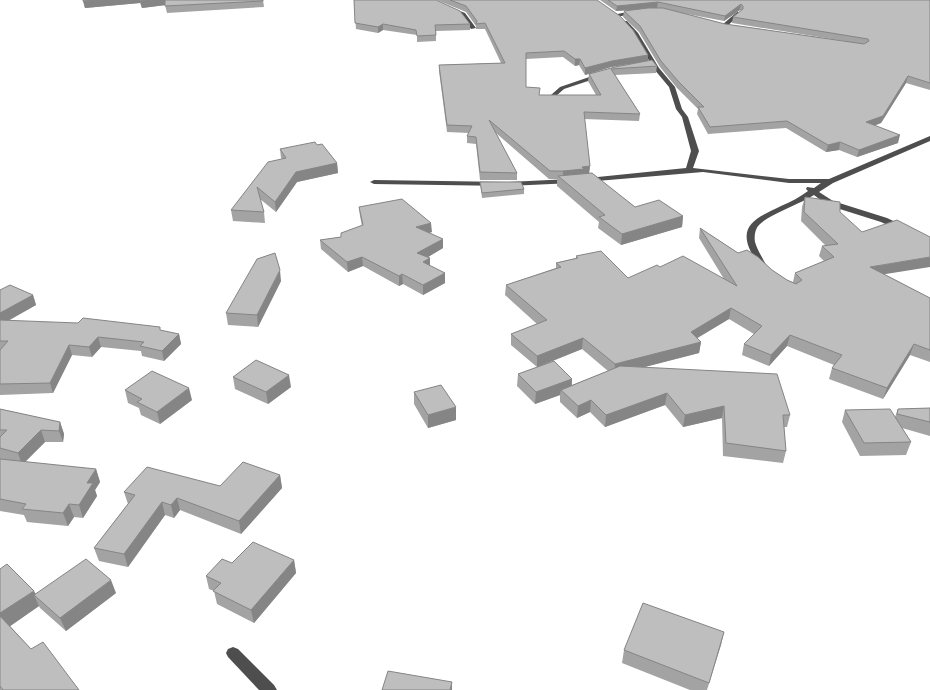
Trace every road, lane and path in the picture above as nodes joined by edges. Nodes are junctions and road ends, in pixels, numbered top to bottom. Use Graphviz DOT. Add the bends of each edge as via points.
graph roads {
  1 [pos="429,0"];
  2 [pos="610,11"];
  3 [pos="639,12"];
  4 [pos="740,12"];
  5 [pos="616,15"];
  6 [pos="732,27"];
  7 [pos="473,28"];
  8 [pos="654,63"];
  9 [pos="647,64"];
  10 [pos="606,73"];
  11 [pos="554,95"];
  12 [pos="930,138"];
  13 [pos="689,170"];
  14 [pos="789,181"];
  15 [pos="830,181"];
  16 [pos="374,182"];
  17 [pos="815,192"];
  18 [pos="910,233"];
  19 [pos="770,274"];
  20 [pos="233,652"];
  21 [pos="269,690"];
  1 -- 7 [label="street" via="463,14"];
  2 -- 5 [label="street"];
  3 -- 5 [label="street"];
  4 -- 6 [label="street" via="721,25"];
  5 -- 8 [label="street" via="636,34"];
  8 -- 9 [label="street"];
  8 -- 13 [label="street" via="672,87 679,109 685,117 695,151"];
  10 -- 11 [label="street" via="562,88"];
  12 -- 15 [label="street"];
  13 -- 14 [label="street"];
  13 -- 16 [label="street" via="563,182"];
  14 -- 15 [label="street"];
  14 -- 17 [label="street"];
  15 -- 17 [label="street"];
  17 -- 18 [label="street" via="830,203 884,220"];
  17 -- 19 [label="street" via="755,224 751,233 751,243 764,270"];
  20 -- 21 [label="street"];
}
